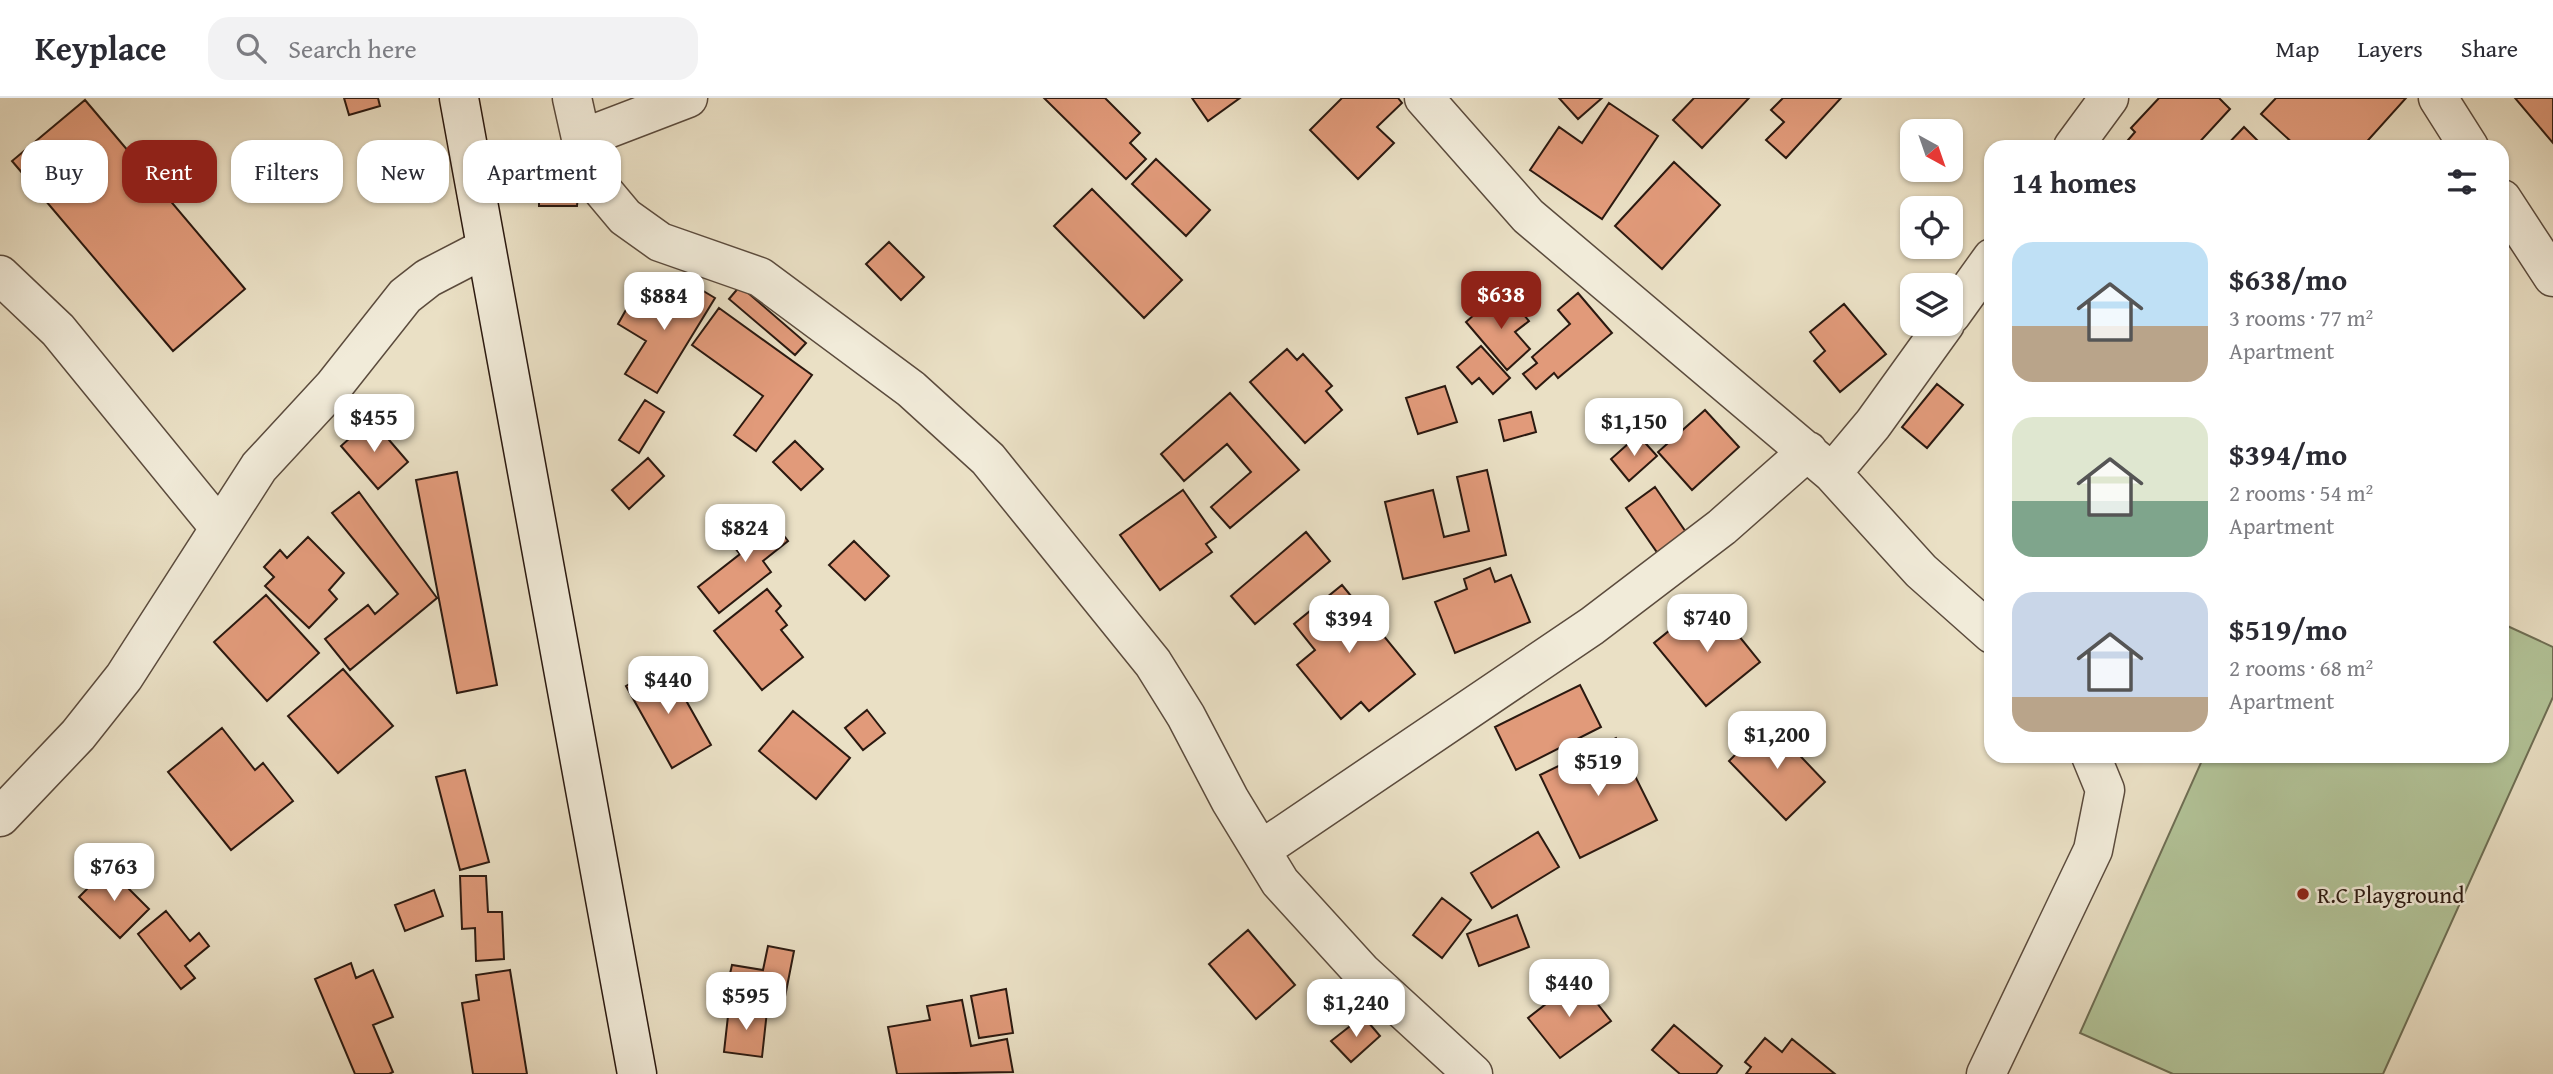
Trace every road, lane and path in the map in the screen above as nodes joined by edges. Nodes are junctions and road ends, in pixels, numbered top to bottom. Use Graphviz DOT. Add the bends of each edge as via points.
graph roads {
  1 [pos="459,98"];
  2 [pos="572,98"];
  3 [pos="688,98"];
  4 [pos="1424,98"];
  5 [pos="2109,98"];
  6 [pos="581,139"];
  7 [pos="2078,140"];
  8 [pos="2509,210"];
  9 [pos="484,249"];
  10 [pos="1984,269"];
  11 [pos="0,275"];
  12 [pos="2553,277"];
  13 [pos="1963,298"];
  14 [pos="1936,336"];
  15 [pos="1820,462"];
  16 [pos="218,526"];
  17 [pos="1984,627"];
  18 [pos="2094,763"];
  19 [pos="0,817"];
  20 [pos="1261,849"];
  21 [pos="637,1074"];
  22 [pos="1473,1074"];
  23 [pos="1986,1074"];
  1 -- 9 [label="street"];
  2 -- 6 [label="street"];
  3 -- 6 [label="street"];
  4 -- 15 [label="street" via="1528,216"];
  5 -- 7 [label="street"];
  6 -- 20 [label="street" via="599,186 625,217 660,242 760,277 911,388 988,459 1153,663"];
  8 -- 12 [label="street"];
  9 -- 16 [label="street" via="428,278 405,296 333,387 259,467"];
  9 -- 21 [label="street"];
  10 -- 13 [label="street"];
  11 -- 16 [label="street" via="58,330"];
  14 -- 15 [label="street" via="1873,424"];
  15 -- 17 [label="street" via="1921,571"];
  15 -- 20 [label="street" via="1722,527 1592,626"];
  16 -- 19 [label="street" via="124,677 78,735"];
  18 -- 23 [label="street" via="2105,790 2093,850"];
  20 -- 22 [label="street" via="1280,881 1318,926"];
}
